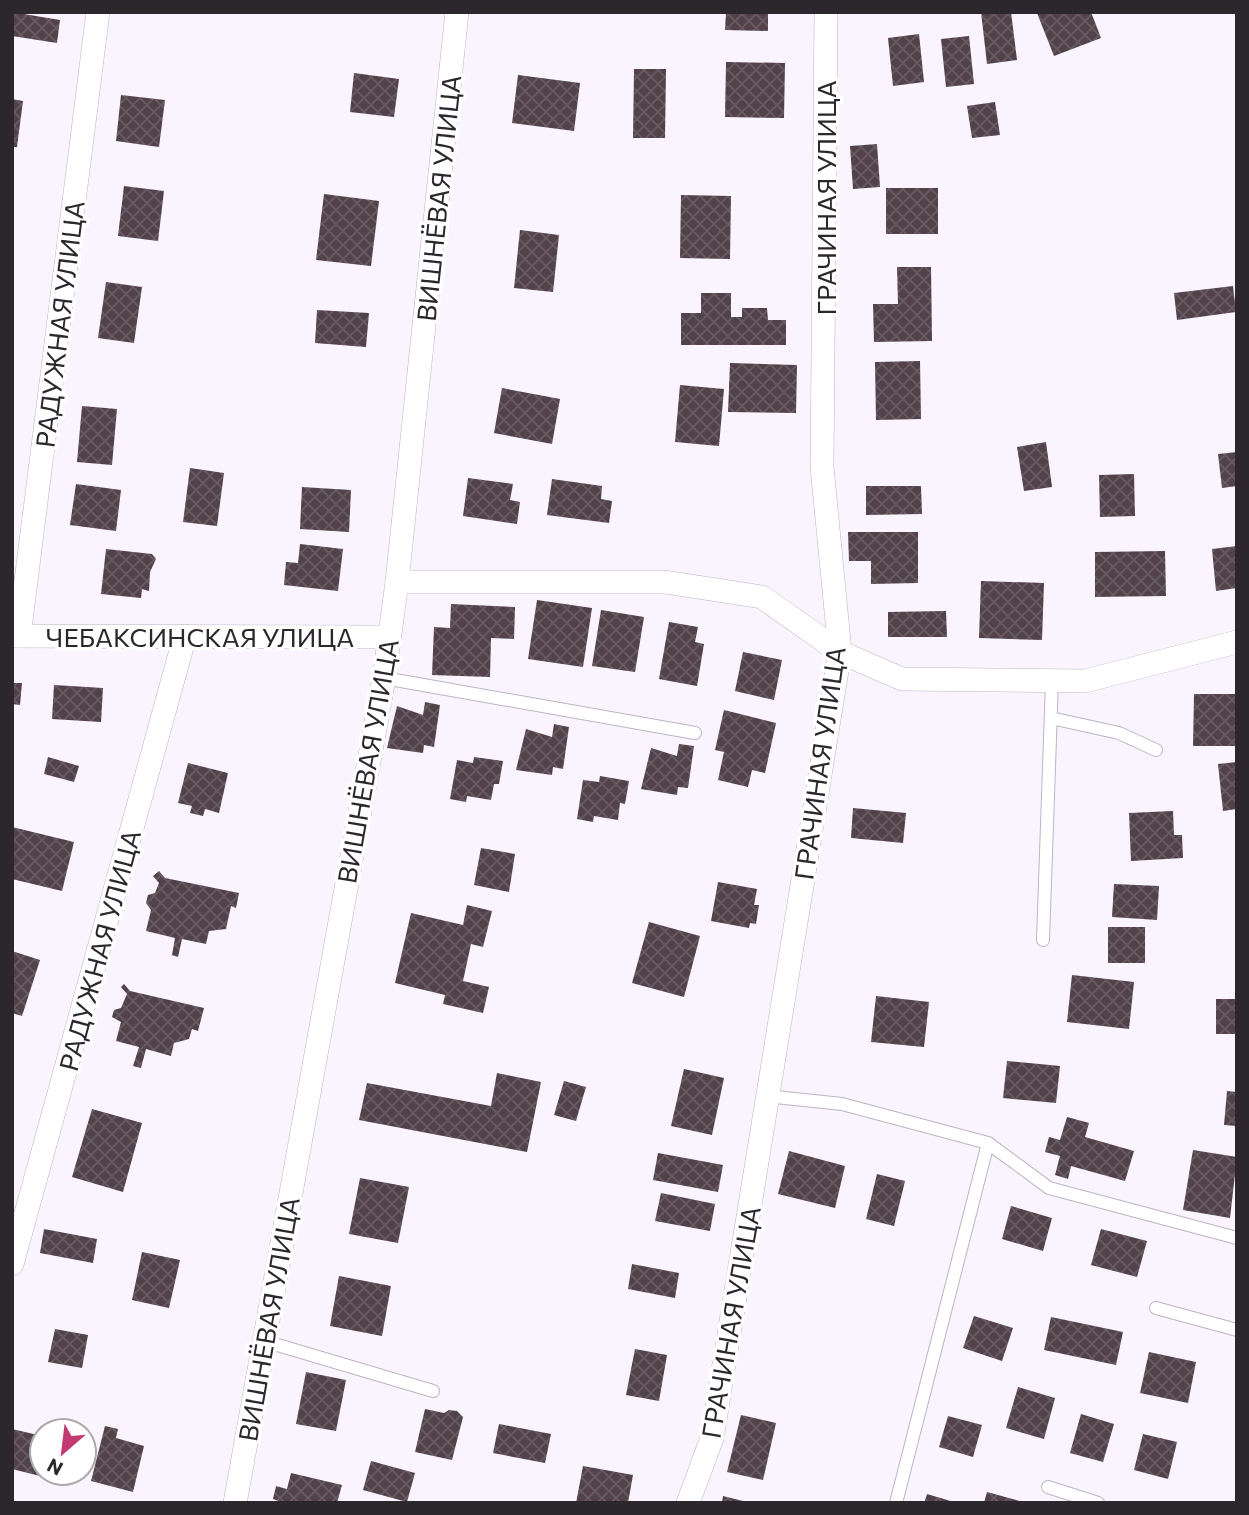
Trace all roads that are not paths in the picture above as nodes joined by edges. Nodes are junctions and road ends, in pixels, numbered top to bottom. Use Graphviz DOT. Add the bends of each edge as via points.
graph roads {
  1 [pos="98,12"];
  2 [pos="457,12"];
  3 [pos="826,12"];
  4 [pos="397,582"];
  5 [pos="16,636"];
  6 [pos="185,636"];
  7 [pos="388,637"];
  8 [pos="1237,642"];
  9 [pos="839,652"];
  10 [pos="384,678"];
  11 [pos="1052,681"];
  12 [pos="1051,718"];
  13 [pos="695,733"];
  14 [pos="1157,750"];
  15 [pos="1043,940"];
  16 [pos="766,1096"];
  17 [pos="988,1143"];
  18 [pos="1237,1238"];
  19 [pos="12,1264"];
  20 [pos="1156,1308"];
  21 [pos="1237,1330"];
  22 [pos="264,1341"];
  23 [pos="433,1391"];
  24 [pos="1048,1487"];
  25 [pos="235,1503"];
  26 [pos="688,1503"];
  27 [pos="896,1503"];
  28 [pos="1098,1503"];
  1 -- 5 [label="street, РАДУЖНАЯ УЛИЦА"];
  2 -- 4 [label="street, ВИШНЁВАЯ УЛИЦА"];
  3 -- 9 [label="street, ГРАЧИНАЯ УЛИЦА" via="822,467"];
  4 -- 7 [label="street, ВИШНЁВАЯ УЛИЦА"];
  4 -- 9 [label="street" via="665,582 750,595 762,597"];
  5 -- 6 [label="street, ЧЕБАКСИНСКАЯ УЛИЦА"];
  6 -- 7 [label="street, ЧЕБАКСИНСКАЯ УЛИЦА"];
  6 -- 19 [label="street, РАДУЖНАЯ УЛИЦА"];
  7 -- 10 [label="street, ВИШНЁВАЯ УЛИЦА"];
  8 -- 11 [label="street" via="1085,681"];
  9 -- 11 [label="street" via="902,679"];
  9 -- 16 [label="street, ГРАЧИНАЯ УЛИЦА"];
  10 -- 13 [label="lane"];
  10 -- 22 [label="street, ВИШНЁВАЯ УЛИЦА"];
  11 -- 12 [label="lane"];
  12 -- 14 [label="lane" via="1119,733"];
  12 -- 15 [label="lane"];
  16 -- 17 [label="lane" via="842,1104"];
  16 -- 26 [label="street, ГРАЧИНАЯ УЛИЦА" via="712,1438"];
  17 -- 18 [label="lane" via="1048,1188"];
  17 -- 27 [label="lane"];
  20 -- 21 [label="lane"];
  22 -- 23 [label="lane"];
  22 -- 25 [label="street, ВИШНЁВАЯ УЛИЦА"];
  24 -- 28 [label="lane"];
}
